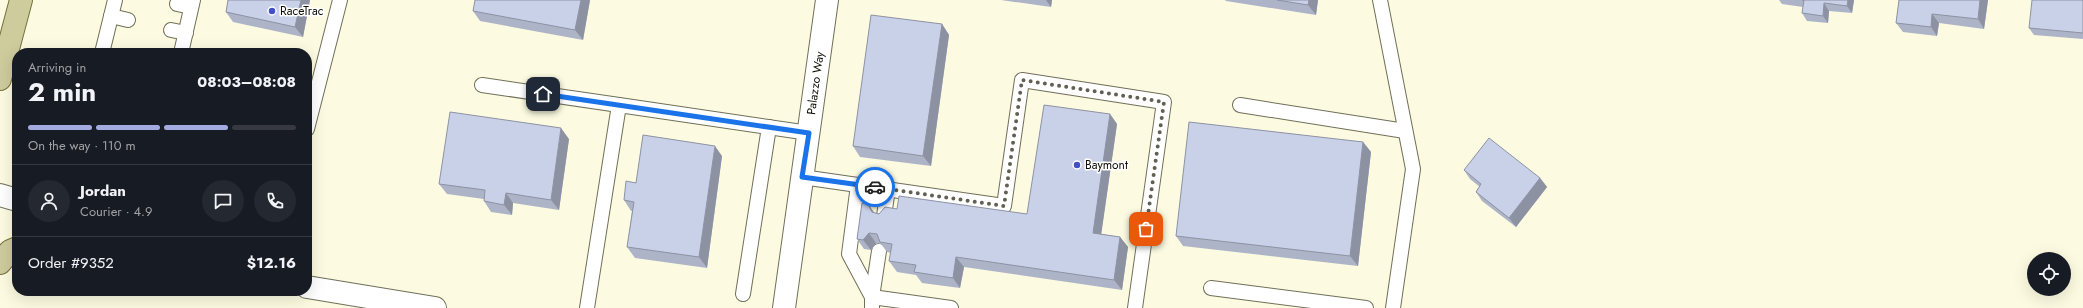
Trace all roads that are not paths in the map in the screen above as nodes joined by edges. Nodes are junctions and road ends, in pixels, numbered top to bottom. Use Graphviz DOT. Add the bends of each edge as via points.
graph roads {
  1 [pos="21,0"];
  2 [pos="115,0"];
  3 [pos="340,0"];
  4 [pos="827,0"];
  5 [pos="1380,0"];
  6 [pos="177,4"];
  7 [pos="192,4"];
  8 [pos="111,16"];
  9 [pos="128,20"];
  10 [pos="171,30"];
  11 [pos="186,33"];
  12 [pos="104,48"];
  13 [pos="184,48"];
  14 [pos="0,80"];
  15 [pos="482,85"];
  16 [pos="312,86"];
  17 [pos="620,105"];
  18 [pos="1240,105"];
  19 [pos="769,127"];
  20 [pos="1405,131"];
  21 [pos="809,133"];
  22 [pos="802,177"];
  23 [pos="858,185"];
  24 [pos="888,189"];
  25 [pos="0,195"];
  26 [pos="12,199"];
  27 [pos="884,216"];
  28 [pos="12,250"];
  29 [pos="879,251"];
  30 [pos="0,263"];
  31 [pos="312,287"];
  32 [pos="1211,288"];
  33 [pos="338,292"];
  34 [pos="743,294"];
  35 [pos="872,302"];
  36 [pos="429,307"];
  37 [pos="356,308"];
  38 [pos="587,308"];
  39 [pos="784,308"];
  40 [pos="951,308"];
  41 [pos="1135,308"];
  42 [pos="1366,308"];
  43 [pos="1393,308"];
  1 -- 14 [label="main road"];
  2 -- 8 [label="lane"];
  3 -- 16 [label="lane"];
  4 -- 21 [label="street, Palazzo Way"];
  5 -- 20 [label="lane"];
  6 -- 7 [label="lane"];
  7 -- 11 [label="lane"];
  8 -- 9 [label="lane"];
  8 -- 12 [label="lane"];
  10 -- 11 [label="lane"];
  11 -- 13 [label="lane"];
  15 -- 17 [label="lane"];
  17 -- 19 [label="lane"];
  17 -- 38 [label="lane"];
  18 -- 20 [label="lane"];
  19 -- 21 [label="lane"];
  19 -- 34 [label="lane"];
  20 -- 43 [label="lane" via="1413,169"];
  21 -- 22 [label="street, Palazzo Way"];
  22 -- 23 [label="lane"];
  22 -- 39 [label="street, Palazzo Way"];
  23 -- 24 [label="lane"];
  23 -- 35 [label="lane" via="849,254"];
  24 -- 27 [label="lane"];
  24 -- 41 [label="lane" via="1004,206 1022,80 1164,102"];
  25 -- 26 [label="street"];
  28 -- 30 [label="main road"];
  29 -- 35 [label="lane"];
  31 -- 33 [label="street"];
  32 -- 42 [label="lane"];
  33 -- 36 [label="street"];
  33 -- 37 [label="street"];
  35 -- 40 [label="lane"];
}
